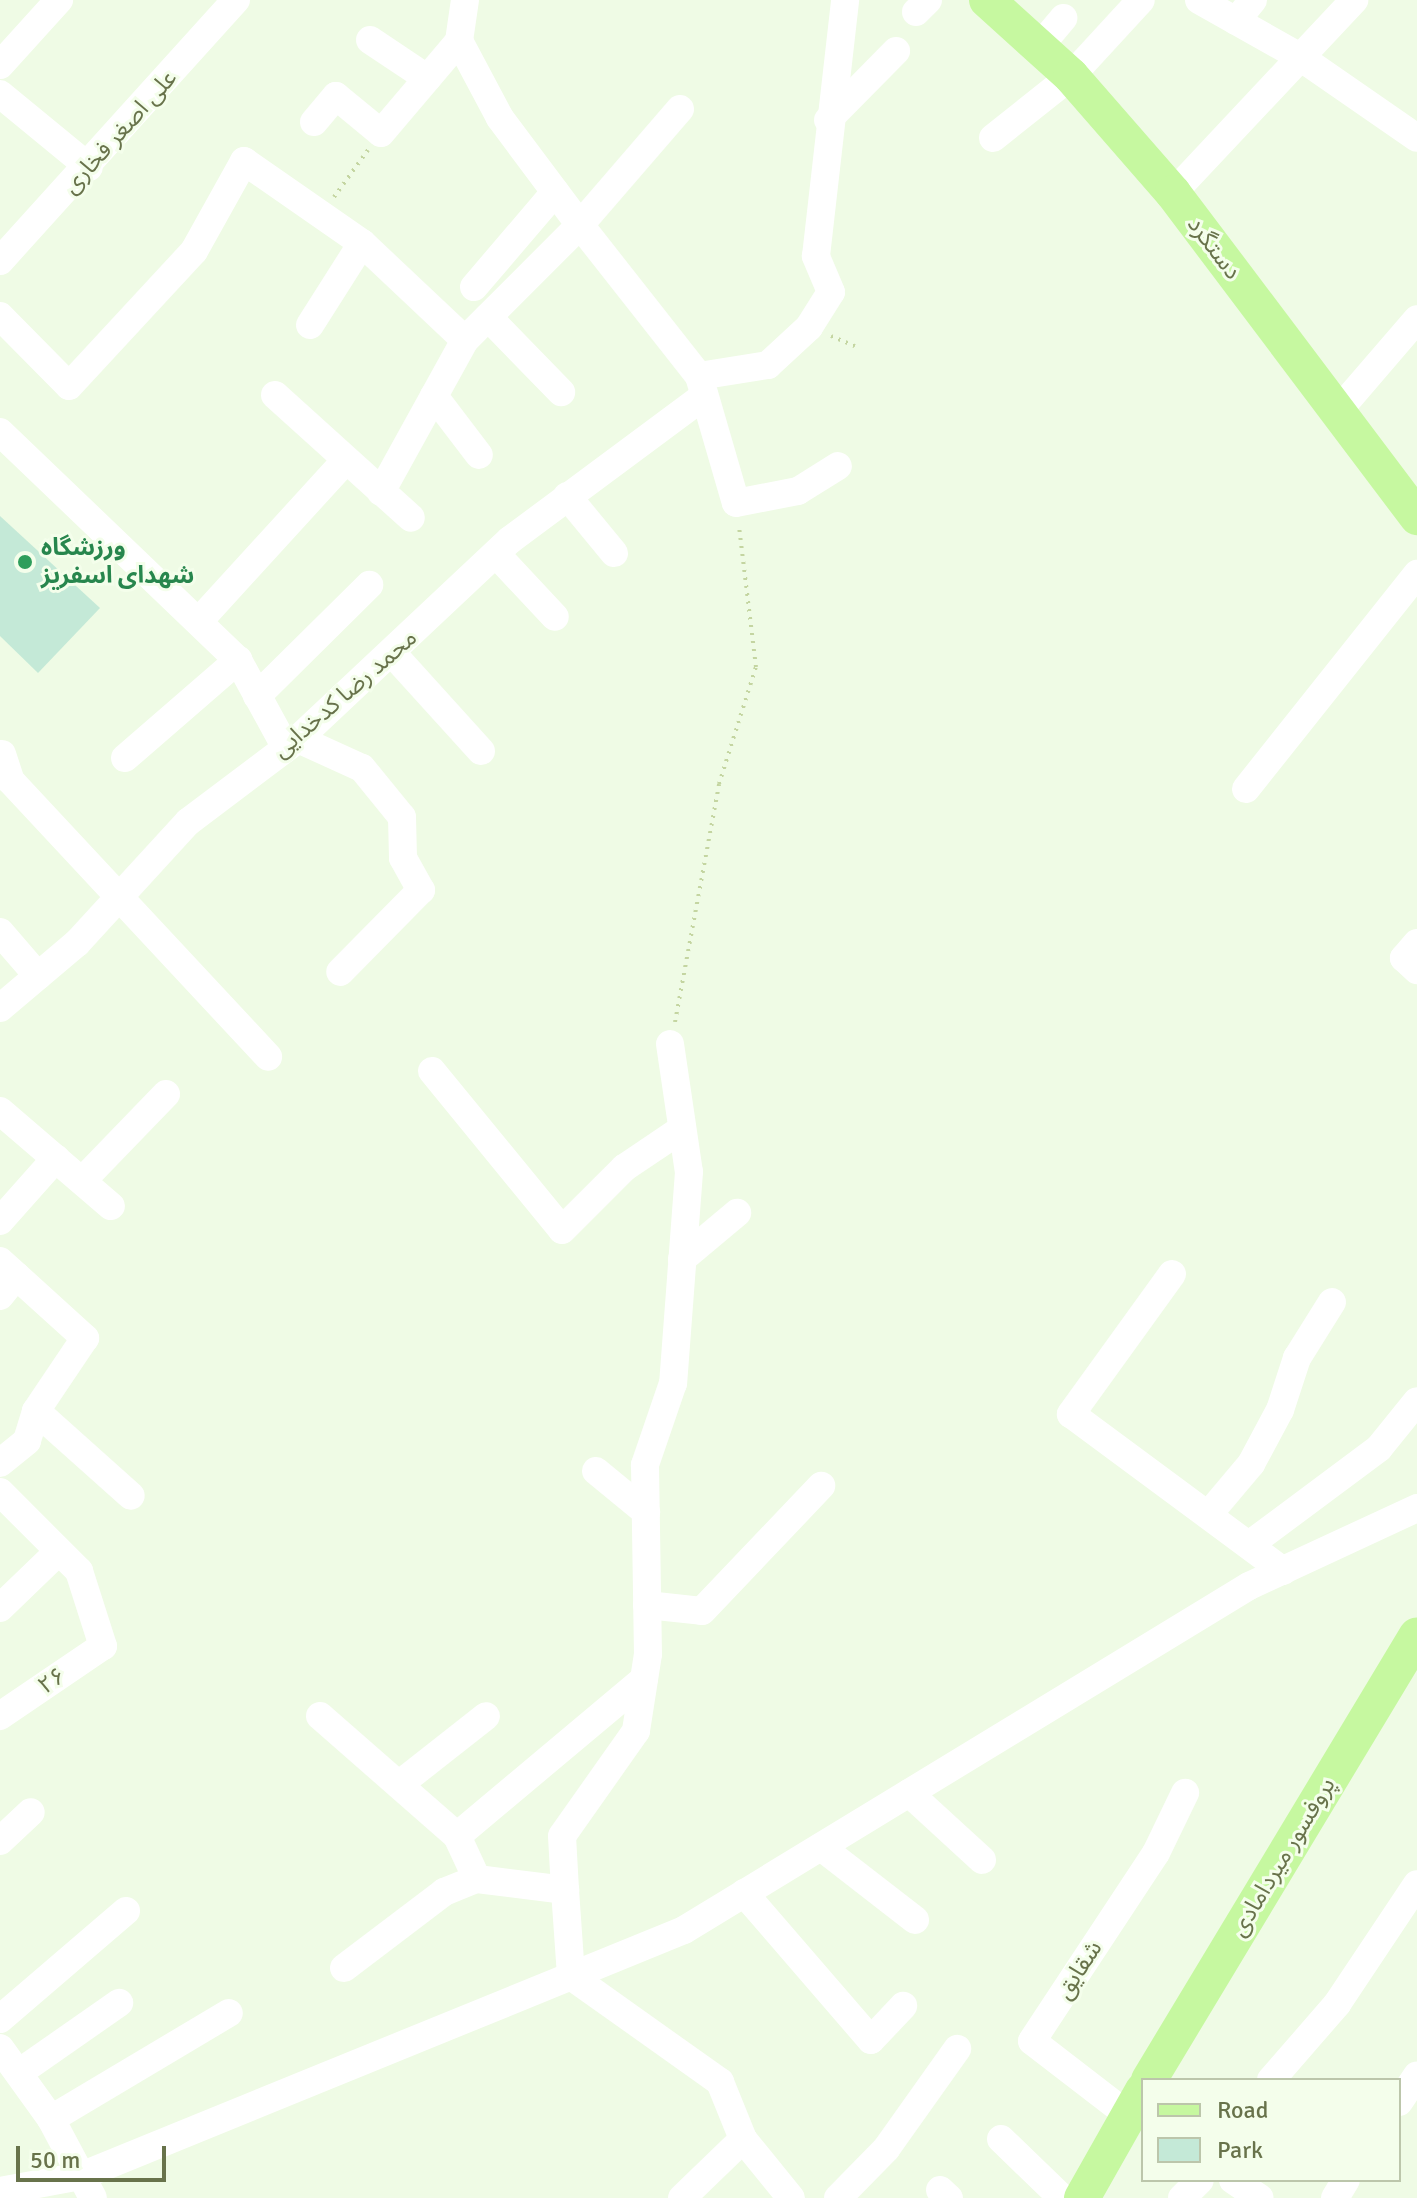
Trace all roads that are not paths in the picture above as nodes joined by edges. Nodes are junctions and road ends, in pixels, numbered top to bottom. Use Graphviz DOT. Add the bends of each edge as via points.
graph roads {
  1 [pos="59,0"];
  2 [pos="236,0"];
  3 [pos="465,0"];
  4 [pos="845,0"];
  5 [pos="987,0"];
  6 [pos="1141,0"];
  7 [pos="1199,0"];
  8 [pos="1354,0"];
  9 [pos="1244,10"];
  10 [pos="1063,18"];
  11 [pos="370,40"];
  12 [pos="459,41"];
  13 [pos="1039,47"];
  14 [pos="896,51"];
  15 [pos="1300,57"];
  16 [pos="0,65"];
  17 [pos="1071,76"];
  18 [pos="427,78"];
  19 [pos="0,94"];
  20 [pos="680,109"];
  21 [pos="828,120"];
  22 [pos="314,122"];
  23 [pos="993,138"];
  24 [pos="1417,138"];
  25 [pos="89,167"];
  26 [pos="555,192"];
  27 [pos="1173,193"];
  28 [pos="580,225"];
  29 [pos="362,243"];
  30 [pos="0,261"];
  31 [pos="474,287"];
  32 [pos="0,316"];
  33 [pos="488,317"];
  34 [pos="1417,319"];
  35 [pos="310,325"];
  36 [pos="465,340"];
  37 [pos="702,386"];
  38 [pos="561,392"];
  39 [pos="275,395"];
  40 [pos="434,396"];
  41 [pos="1338,411"];
  42 [pos="0,432"];
  43 [pos="479,455"];
  44 [pos="346,460"];
  45 [pos="838,466"];
  46 [pos="381,492"];
  47 [pos="567,496"];
  48 [pos="1417,517"];
  49 [pos="411,518"];
  50 [pos="614,553"];
  51 [pos="496,554"];
  52 [pos="1417,574"];
  53 [pos="369,585"];
  54 [pos="555,617"];
  55 [pos="199,621"];
  56 [pos="393,654"];
  57 [pos="238,660"];
  58 [pos="257,696"];
  59 [pos="292,744"];
  60 [pos="481,751"];
  61 [pos="2,754"];
  62 [pos="125,758"];
  63 [pos="1246,789"];
  64 [pos="117,900"];
  65 [pos="0,932"];
  66 [pos="1417,943"];
  67 [pos="1417,970"];
  68 [pos="340,972"];
  69 [pos="38,976"];
  70 [pos="0,1008"];
  71 [pos="670,1044"];
  72 [pos="268,1057"];
  73 [pos="432,1071"];
  74 [pos="166,1094"];
  75 [pos="0,1111"];
  76 [pos="682,1129"];
  77 [pos="56,1158"];
  78 [pos="82,1181"];
  79 [pos="111,1206"];
  80 [pos="737,1213"];
  81 [pos="0,1221"];
  82 [pos="682,1259"];
  83 [pos="1172,1274"];
  84 [pos="5,1278"];
  85 [pos="1332,1302"];
  86 [pos="1417,1401"];
  87 [pos="36,1411"];
  88 [pos="0,1463"];
  89 [pos="596,1471"];
  90 [pos="821,1486"];
  91 [pos="0,1492"];
  92 [pos="131,1496"];
  93 [pos="1417,1508"];
  94 [pos="646,1512"];
  95 [pos="1208,1515"];
  96 [pos="1249,1545"];
  97 [pos="58,1552"];
  98 [pos="1283,1571"];
  99 [pos="647,1605"];
  100 [pos="0,1608"];
  101 [pos="1417,1635"];
  102 [pos="644,1679"];
  103 [pos="1417,1681"];
  104 [pos="0,1716"];
  105 [pos="320,1716"];
  106 [pos="486,1716"];
  107 [pos="401,1783"];
  108 [pos="909,1793"];
  109 [pos="1185,1793"];
  110 [pos="31,1812"];
  111 [pos="457,1836"];
  112 [pos="0,1841"];
  113 [pos="821,1847"];
  114 [pos="982,1860"];
  115 [pos="477,1879"];
  116 [pos="1417,1884"];
  117 [pos="565,1890"];
  118 [pos="744,1893"];
  119 [pos="126,1911"];
  120 [pos="915,1920"];
  121 [pos="344,1968"];
  122 [pos="571,1976"];
  123 [pos="119,2003"];
  124 [pos="903,2006"];
  125 [pos="229,2013"];
  126 [pos="0,2019"];
  127 [pos="0,2048"];
  128 [pos="957,2049"];
  129 [pos="20,2072"];
  130 [pos="1417,2075"];
  131 [pos="1150,2078"];
  132 [pos="1176,2078"];
  133 [pos="1273,2078"];
  134 [pos="1401,2099"];
  135 [pos="1138,2112"];
  136 [pos="51,2119"];
  137 [pos="743,2139"];
  138 [pos="1001,2139"];
  139 [pos="1198,2182"];
  140 [pos="1236,2182"];
  141 [pos="87,2187"];
  142 [pos="0,2191"];
  143 [pos="682,2198"];
  144 [pos="791,2198"];
  145 [pos="838,2198"];
  146 [pos="1062,2198"];
  147 [pos="1082,2198"];
  148 [pos="1101,2198"];
  149 [pos="1182,2198"];
  150 [pos="1260,2198"];
  1 -- 16 [label="street"];
  2 -- 25 [label="street, علی اصغر فخاری"];
  3 -- 12 [label="street"];
  4 -- 21 [label="street"];
  5 -- 13 [label="main road, دستگرد"];
  6 -- 17 [label="street"];
  7 -- 9 [label="street"];
  8 -- 15 [label="street"];
  9 -- 15 [label="street"];
  10 -- 13 [label="street"];
  11 -- 18 [label="street"];
  12 -- 18 [label="street"];
  12 -- 26 [label="street" via="500,118"];
  13 -- 17 [label="main road, دستگرد"];
  14 -- 21 [label="street"];
  15 -- 24 [label="street"];
  15 -- 27 [label="street"];
  17 -- 23 [label="street"];
  17 -- 27 [label="main road, دستگرد"];
  18 -- 22 [label="street" via="381,133 336,96"];
  19 -- 25 [label="street"];
  20 -- 28 [label="street"];
  21 -- 37 [label="street" via="816,256 831,292 809,327 768,365"];
  25 -- 30 [label="street, علی اصغر فخاری"];
  26 -- 28 [label="street"];
  26 -- 31 [label="street"];
  27 -- 41 [label="main road, دستگرد"];
  28 -- 33 [label="street"];
  28 -- 37 [label="street"];
  29 -- 32 [label="street" via="244,161 194,251 69,386"];
  29 -- 35 [label="street"];
  29 -- 36 [label="street"];
  33 -- 36 [label="street"];
  33 -- 38 [label="street"];
  34 -- 41 [label="street"];
  36 -- 40 [label="street"];
  37 -- 45 [label="street" via="736,503 798,491"];
  37 -- 47 [label="street, محمد رضا کدخدایی"];
  39 -- 44 [label="street"];
  40 -- 43 [label="street"];
  40 -- 46 [label="street"];
  41 -- 48 [label="main road, دستگرد"];
  42 -- 55 [label="street"];
  44 -- 46 [label="street"];
  44 -- 55 [label="street"];
  46 -- 49 [label="street"];
  47 -- 50 [label="street"];
  47 -- 51 [label="street, محمد رضا کدخدایی"];
  51 -- 54 [label="street"];
  51 -- 56 [label="street, محمد رضا کدخدایی"];
  52 -- 63 [label="street"];
  53 -- 58 [label="street"];
  55 -- 57 [label="street"];
  56 -- 59 [label="street, محمد رضا کدخدایی"];
  56 -- 60 [label="street"];
  57 -- 58 [label="street"];
  57 -- 62 [label="street"];
  58 -- 59 [label="street"];
  59 -- 64 [label="street, محمد رضا کدخدایی" via="188,822"];
  59 -- 68 [label="street" via="362,768 402,817 403,858 421,890"];
  61 -- 64 [label="street" via="11,781"];
  64 -- 69 [label="street, محمد رضا کدخدایی"];
  64 -- 72 [label="street"];
  65 -- 69 [label="street"];
  66 -- 67 [label="street" via="1404,958"];
  69 -- 70 [label="street, محمد رضا کدخدایی"];
  71 -- 76 [label="street"];
  73 -- 76 [label="street" via="562,1230 624,1168"];
  74 -- 78 [label="street"];
  75 -- 77 [label="street"];
  76 -- 82 [label="street" via="689,1172"];
  77 -- 78 [label="street"];
  77 -- 81 [label="street"];
  78 -- 79 [label="street"];
  80 -- 82 [label="street"];
  82 -- 94 [label="street" via="673,1383 645,1465"];
  83 -- 95 [label="street" via="1071,1414"];
  84 -- 87 [label="street" via="85,1338"];
  85 -- 95 [label="street" via="1297,1358 1280,1410 1251,1464"];
  86 -- 96 [label="street" via="1379,1448"];
  87 -- 88 [label="street" via="27,1441"];
  87 -- 92 [label="street"];
  89 -- 94 [label="street"];
  90 -- 99 [label="street" via="702,1611"];
  91 -- 97 [label="street"];
  93 -- 98 [label="street"];
  94 -- 99 [label="street"];
  95 -- 96 [label="street"];
  96 -- 98 [label="street"];
  97 -- 100 [label="street"];
  97 -- 104 [label="street, ۲۶" via="79,1571 103,1646"];
  98 -- 108 [label="street"];
  99 -- 102 [label="street"];
  101 -- 131 [label="main road, پروفسور میردامادی"];
  102 -- 111 [label="street"];
  102 -- 117 [label="street" via="636,1731 562,1836"];
  103 -- 132 [label="main road, پروفسور میردامادی"];
  105 -- 107 [label="street"];
  106 -- 107 [label="street"];
  107 -- 111 [label="street"];
  108 -- 113 [label="street"];
  108 -- 114 [label="street"];
  109 -- 135 [label="street, شقایق" via="1156,1853 1032,2041"];
  110 -- 112 [label="street"];
  111 -- 115 [label="street"];
  113 -- 118 [label="street"];
  113 -- 120 [label="street"];
  115 -- 117 [label="street"];
  115 -- 121 [label="street" via="444,1892"];
  116 -- 133 [label="street" via="1337,2004"];
  117 -- 122 [label="street"];
  118 -- 122 [label="street" via="684,1930"];
  118 -- 124 [label="street" via="871,2040"];
  119 -- 126 [label="street"];
  122 -- 137 [label="street" via="720,2082"];
  122 -- 141 [label="street"];
  123 -- 129 [label="street"];
  125 -- 136 [label="street"];
  127 -- 129 [label="street"];
  128 -- 145 [label="street" via="886,2149"];
  129 -- 136 [label="street"];
  130 -- 134 [label="street"];
  135 -- 147 [label="main road"];
  135 -- 148 [label="main road"];
  136 -- 141 [label="street"];
  137 -- 143 [label="street"];
  137 -- 144 [label="street"];
  138 -- 146 [label="street"];
  139 -- 149 [label="street"];
  140 -- 150 [label="street"];
  141 -- 142 [label="street"];
}
